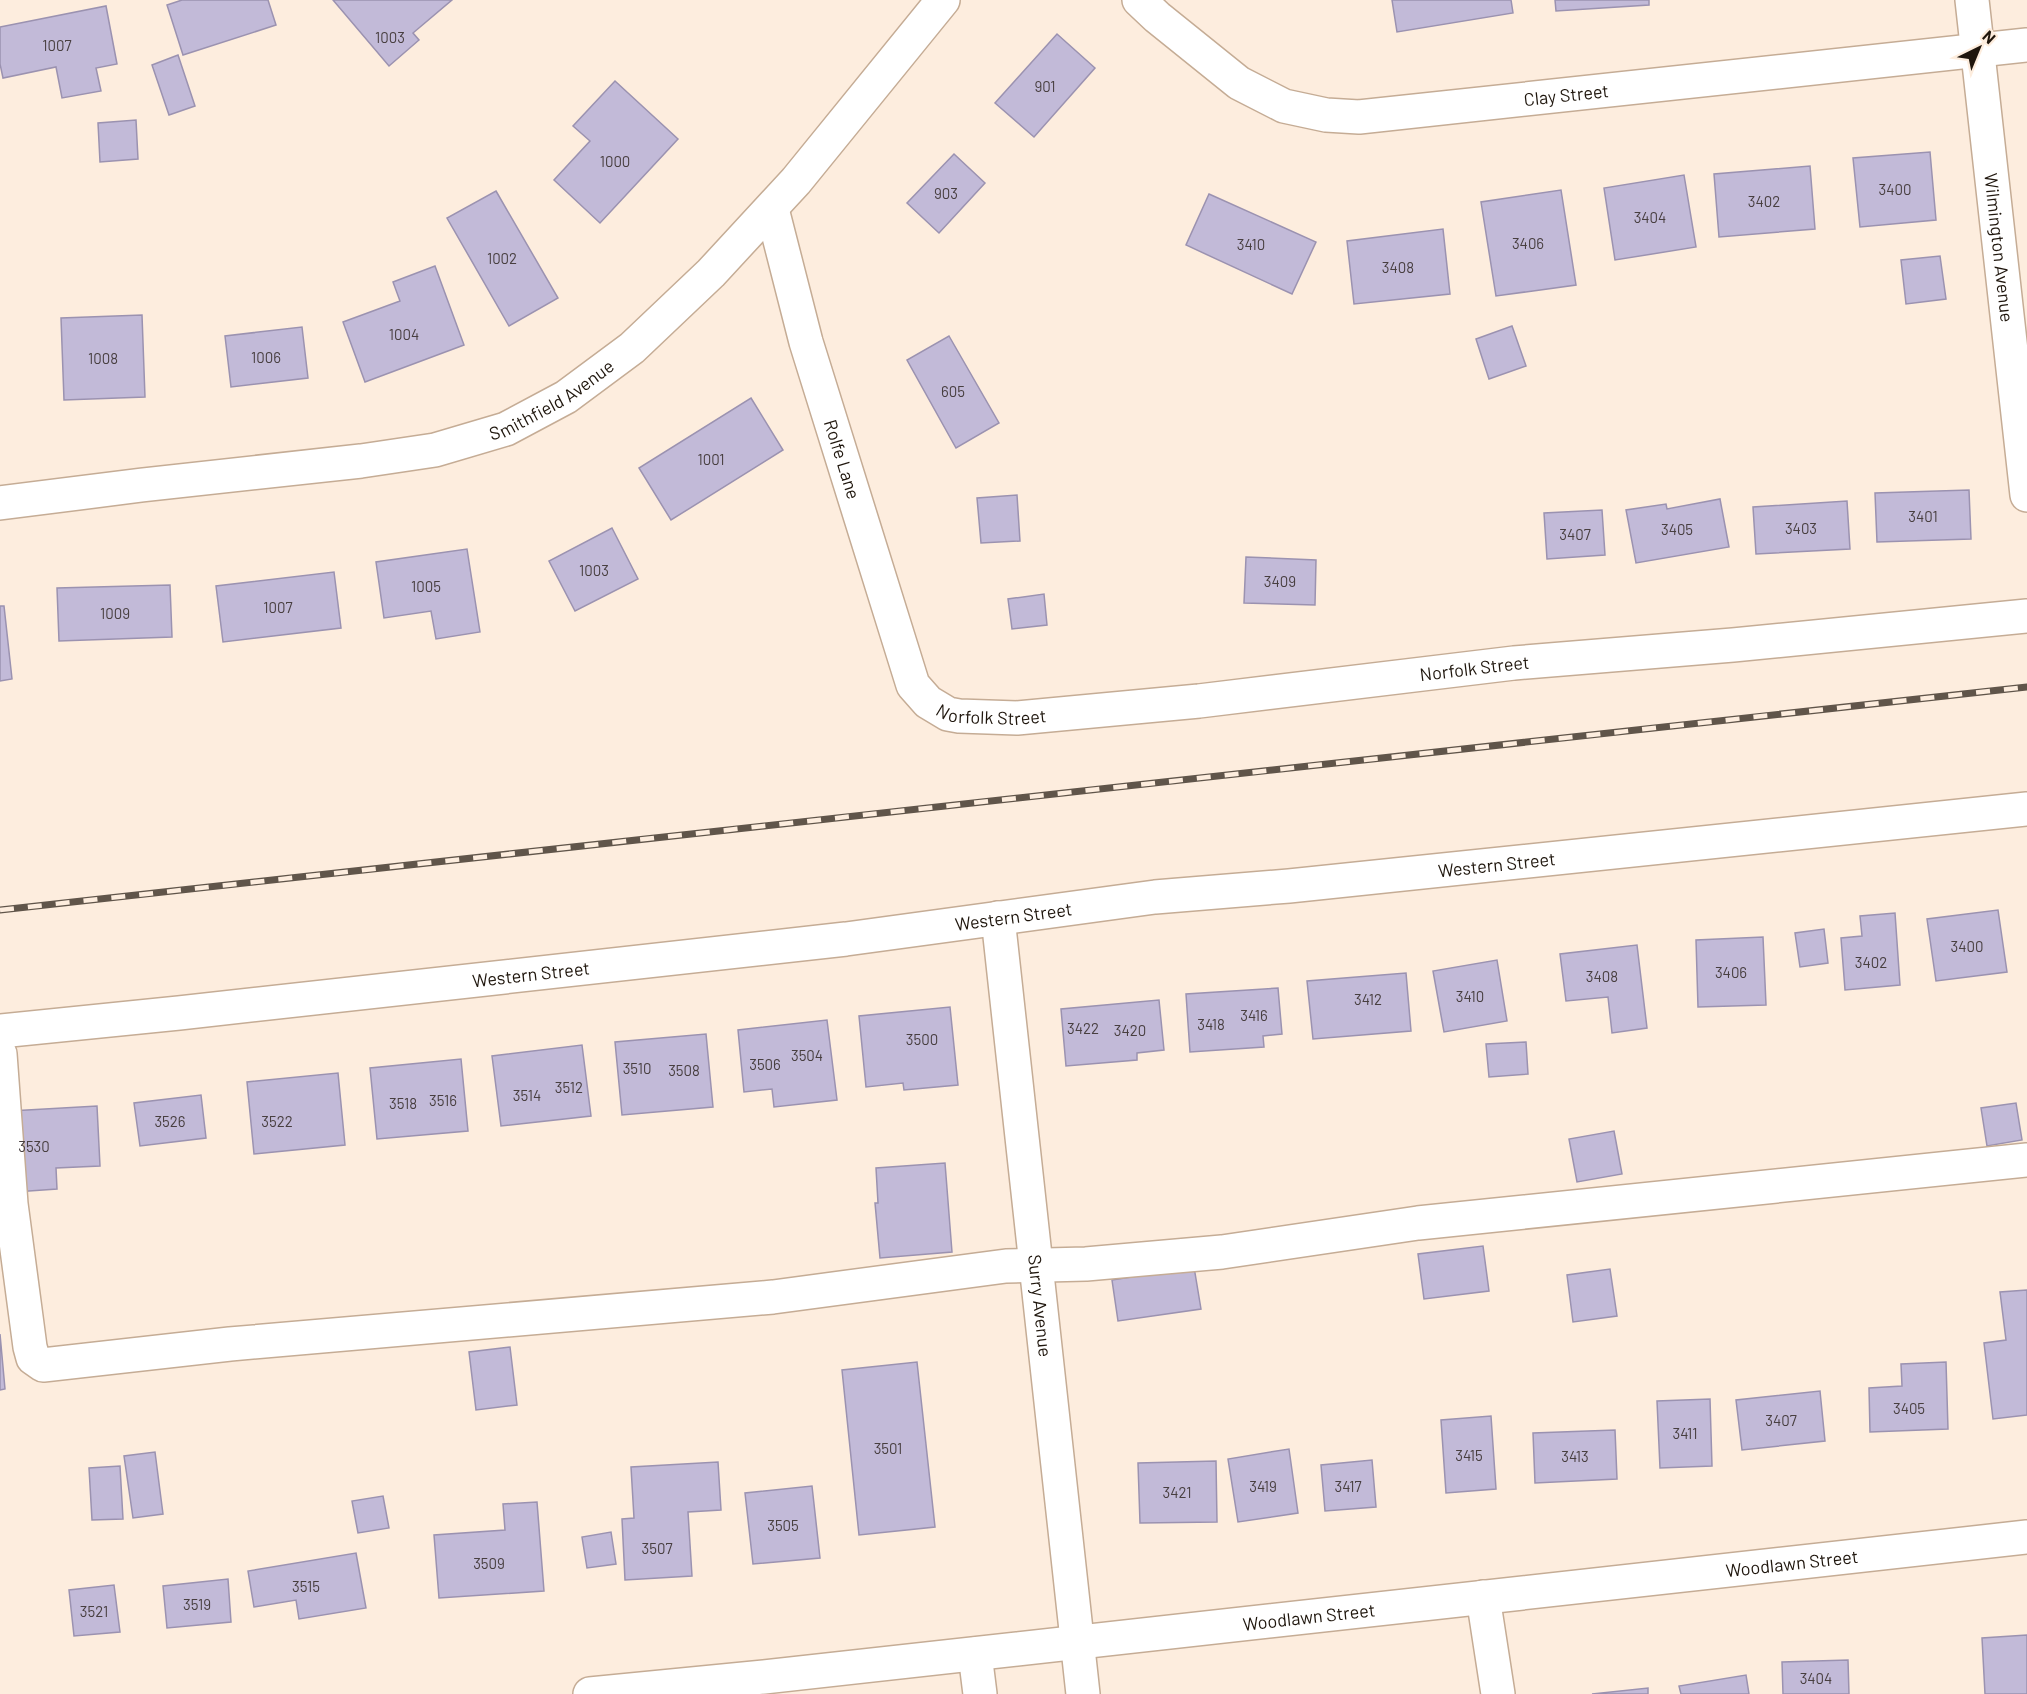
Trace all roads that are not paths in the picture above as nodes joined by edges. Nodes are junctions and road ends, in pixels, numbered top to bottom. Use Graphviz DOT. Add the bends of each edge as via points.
graph roads {
  1 [pos="943,0"];
  2 [pos="1139,0"];
  3 [pos="1972,0"];
  4 [pos="2027,45"];
  5 [pos="1977,51"];
  6 [pos="772,209"];
  7 [pos="2018,345"];
  8 [pos="2027,495"];
  9 [pos="0,503"];
  10 [pos="2027,616"];
  11 [pos="928,702"];
  12 [pos="2027,810"];
  13 [pos="998,918"];
  14 [pos="0,1031"];
  15 [pos="0,1054"];
  16 [pos="2027,1160"];
  17 [pos="1037,1266"];
  18 [pos="2027,1537"];
  19 [pos="1484,1597"];
  20 [pos="1077,1642"];
  21 [pos="975,1654"];
  22 [pos="590,1694"];
  23 [pos="980,1694"];
  24 [pos="1083,1694"];
  25 [pos="1498,1694"];
  1 -- 6 [label="main road, Smithfield Avenue"];
  2 -- 5 [label="main road, Clay Street" via="1239,83 1284,105 1326,115 1359,117"];
  3 -- 5 [label="main road, Wilmington Avenue"];
  4 -- 5 [label="main road, Clay Street"];
  5 -- 7 [label="main road, Wilmington Avenue"];
  6 -- 9 [label="main road, Smithfield Avenue" via="632,348 566,397 506,429 435,450 361,461"];
  6 -- 11 [label="main road, Rolfe Lane" via="806,342 913,685"];
  7 -- 8 [label="main road, Wilmington Avenue"];
  10 -- 11 [label="main road, Norfolk Street" via="1514,663 1199,701 1017,718 959,716"];
  12 -- 13 [label="main road, Western Street" via="1155,897"];
  13 -- 14 [label="main road, Western Street" via="823,942"];
  13 -- 17 [label="main road, Surry Avenue"];
  15 -- 17 [label="main road" via="11,1204 30,1347 33,1358 43,1365 230,1344 772,1297 1006,1266"];
  16 -- 17 [label="main road" via="1418,1223 1222,1252"];
  17 -- 20 [label="main road, Surry Avenue"];
  18 -- 19 [label="main road, Woodlawn Street"];
  19 -- 20 [label="main road, Woodlawn Street"];
  19 -- 25 [label="main road"];
  20 -- 21 [label="main road, Woodlawn Street"];
  20 -- 24 [label="main road, Surry Avenue"];
  21 -- 22 [label="main road, Woodlawn Street"];
  21 -- 23 [label="main road"];
}
